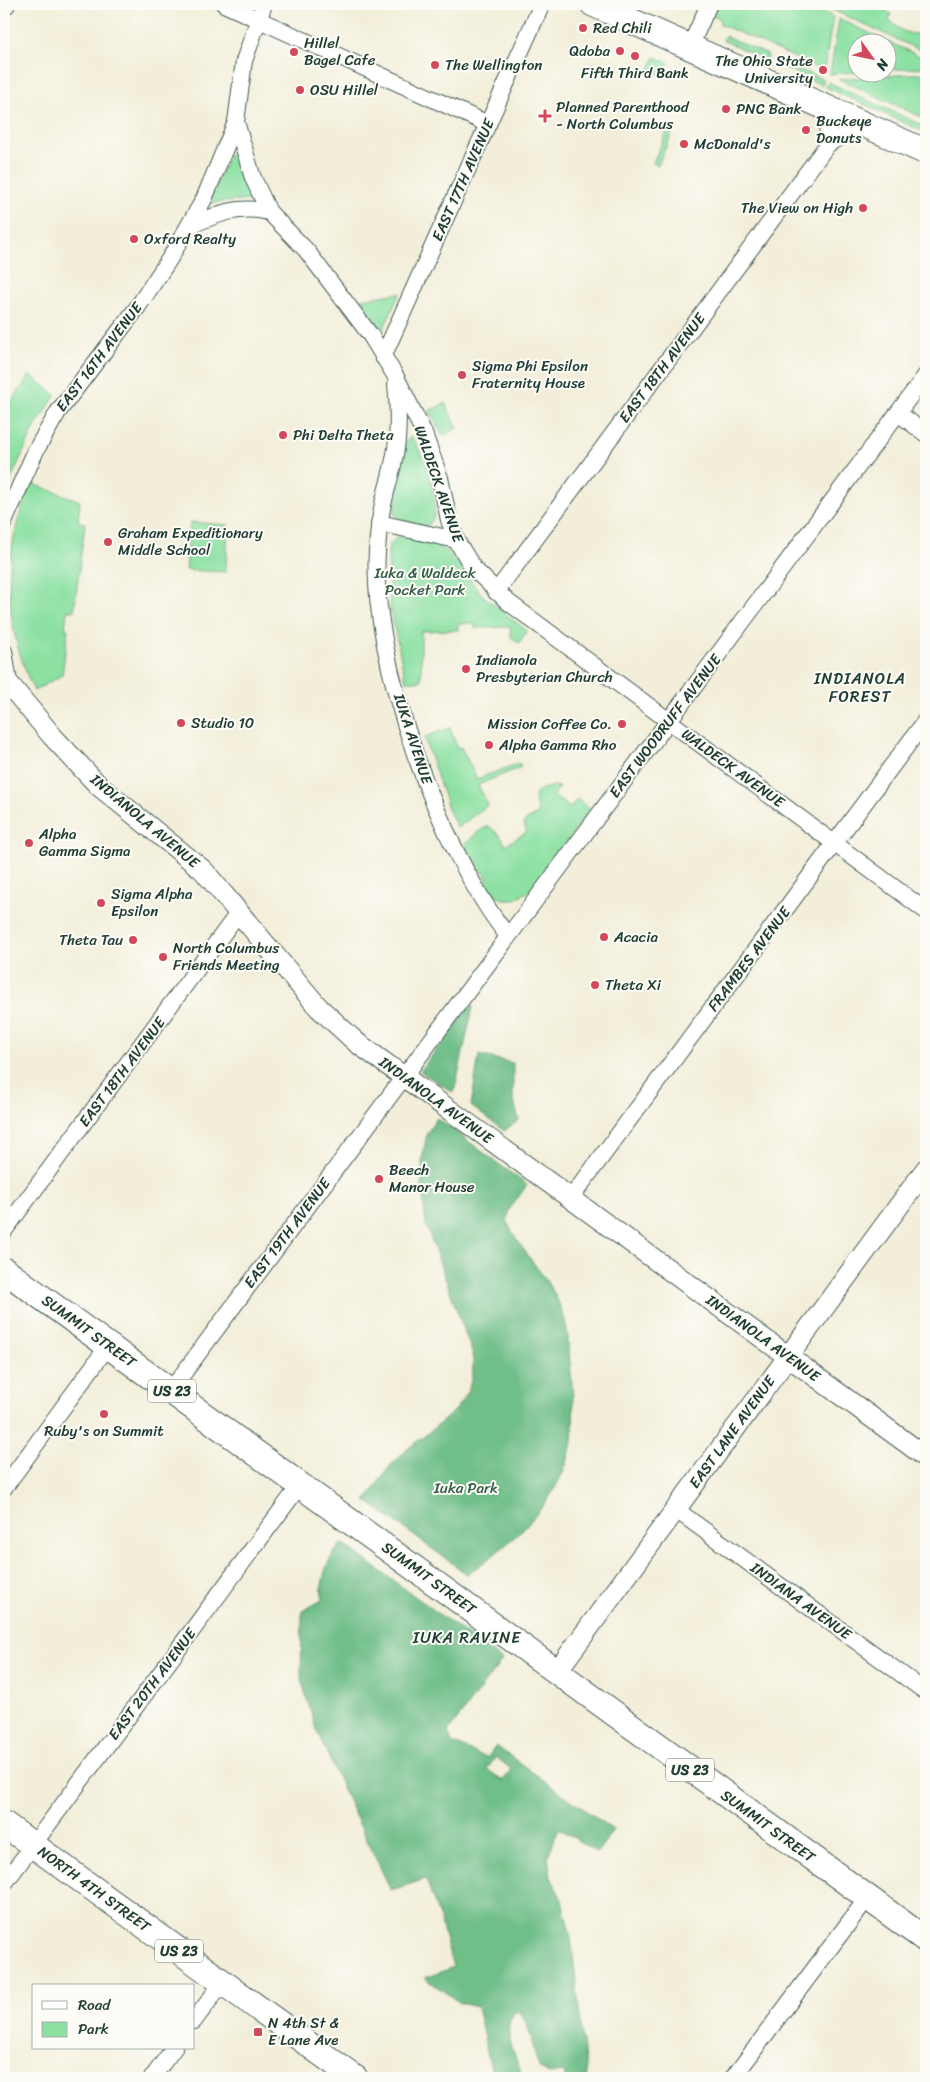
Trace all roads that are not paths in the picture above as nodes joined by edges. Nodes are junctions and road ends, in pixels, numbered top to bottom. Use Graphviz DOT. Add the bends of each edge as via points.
graph roads {
  1 [pos="224,4"];
  2 [pos="264,4"];
  3 [pos="542,4"];
  4 [pos="594,4"];
  5 [pos="709,4"];
  6 [pos="258,19"];
  7 [pos="690,48"];
  8 [pos="823,107"];
  9 [pos="236,122"];
  10 [pos="488,124"];
  11 [pos="866,126"];
  12 [pos="828,144"];
  13 [pos="926,152"];
  14 [pos="269,212"];
  15 [pos="191,225"];
  16 [pos="383,357"];
  17 [pos="926,375"];
  18 [pos="396,377"];
  19 [pos="898,413"];
  20 [pos="926,434"];
  21 [pos="4,523"];
  22 [pos="379,523"];
  23 [pos="456,540"];
  24 [pos="496,592"];
  25 [pos="4,651"];
  26 [pos="5,683"];
  27 [pos="926,720"];
  28 [pos="669,721"];
  29 [pos="834,844"];
  30 [pos="926,911"];
  31 [pos="239,912"];
  32 [pos="508,936"];
  33 [pos="404,1077"];
  34 [pos="926,1169"];
  35 [pos="571,1198"];
  36 [pos="4,1231"];
  37 [pos="4,1270"];
  38 [pos="108,1346"];
  39 [pos="788,1356"];
  40 [pos="171,1390"];
  41 [pos="926,1457"];
  42 [pos="300,1485"];
  43 [pos="4,1488"];
  44 [pos="675,1509"];
  45 [pos="557,1671"];
  46 [pos="926,1692"];
  47 [pos="4,1824"];
  48 [pos="33,1845"];
  49 [pos="4,1884"];
  50 [pos="868,1898"];
  51 [pos="924,1935"];
  52 [pos="222,1983"];
  53 [pos="195,2020"];
  54 [pos="173,2050"];
  55 [pos="152,2078"];
  56 [pos="355,2078"];
  57 [pos="733,2078"];
  1 -- 6 [label="street"];
  2 -- 6 [label="street, EAST 16TH AVENUE"];
  3 -- 10 [label="street, EAST 17TH AVENUE"];
  4 -- 7 [label="main road"];
  5 -- 7 [label="street"];
  6 -- 9 [label="street, EAST 16TH AVENUE" via="244,61"];
  6 -- 10 [label="street"];
  7 -- 8 [label="main road"];
  8 -- 11 [label="main road"];
  8 -- 12 [label="street" via="827,116"];
  9 -- 14 [label="street, WALDECK AVENUE"];
  9 -- 15 [label="street, EAST 16TH AVENUE"];
  10 -- 16 [label="street, EAST 17TH AVENUE"];
  11 -- 12 [label="street, EAST 18TH AVENUE" via="854,128"];
  11 -- 13 [label="main road"];
  12 -- 24 [label="street, EAST 18TH AVENUE"];
  14 -- 15 [label="street" via="227,210"];
  14 -- 16 [label="street, WALDECK AVENUE" via="311,257 354,312"];
  15 -- 21 [label="street, EAST 16TH AVENUE" via="138,308 58,412 36,450"];
  16 -- 18 [label="street, WALDECK AVENUE"];
  17 -- 19 [label="street, EAST WOODRUFF AVENUE"];
  18 -- 22 [label="street, IUKA AVENUE" via="396,449"];
  18 -- 23 [label="street, WALDECK AVENUE" via="431,451"];
  19 -- 20 [label="street"];
  19 -- 28 [label="street, EAST WOODRUFF AVENUE"];
  22 -- 23 [label="street"];
  22 -- 32 [label="street, IUKA AVENUE" via="378,600 409,734 461,862"];
  23 -- 24 [label="street, WALDECK AVENUE" via="474,569"];
  24 -- 28 [label="street, WALDECK AVENUE"];
  25 -- 26 [label="street"];
  26 -- 31 [label="street, INDIANOLA AVENUE" via="99,786 202,870"];
  27 -- 29 [label="street, FRAMBES AVENUE"];
  28 -- 29 [label="street, WALDECK AVENUE"];
  28 -- 32 [label="street, EAST WOODRUFF AVENUE"];
  29 -- 30 [label="street, WALDECK AVENUE"];
  29 -- 35 [label="street, FRAMBES AVENUE"];
  31 -- 33 [label="street, INDIANOLA AVENUE" via="319,1008 356,1042"];
  31 -- 36 [label="street, EAST 18TH AVENUE"];
  32 -- 33 [label="street, EAST WOODRUFF AVENUE"];
  33 -- 35 [label="street, INDIANOLA AVENUE"];
  33 -- 40 [label="street, EAST 19TH AVENUE"];
  34 -- 39 [label="street, EAST LANE AVENUE"];
  35 -- 39 [label="street, INDIANOLA AVENUE"];
  37 -- 38 [label="main road, SUMMIT STREET / US 23"];
  38 -- 40 [label="main road, SUMMIT STREET / US 23"];
  38 -- 43 [label="street"];
  39 -- 41 [label="street, INDIANOLA AVENUE"];
  39 -- 44 [label="street, EAST LANE AVENUE"];
  40 -- 42 [label="main road, SUMMIT STREET / US 23"];
  42 -- 45 [label="main road, SUMMIT STREET / US 23"];
  42 -- 48 [label="street, EAST 20TH AVENUE"];
  44 -- 45 [label="street, EAST LANE AVENUE"];
  44 -- 46 [label="street, INDIANA AVENUE"];
  45 -- 50 [label="main road, SUMMIT STREET / US 23"];
  47 -- 48 [label="main road, NORTH 4TH STREET / US 23"];
  48 -- 49 [label="street, EAST 20TH AVENUE"];
  48 -- 52 [label="main road, NORTH 4TH STREET / US 23"];
  50 -- 51 [label="main road, SUMMIT STREET / US 23"];
  50 -- 57 [label="street"];
  52 -- 53 [label="street"];
  52 -- 56 [label="main road, NORTH 4TH STREET / US 23"];
  54 -- 55 [label="street"];
}
